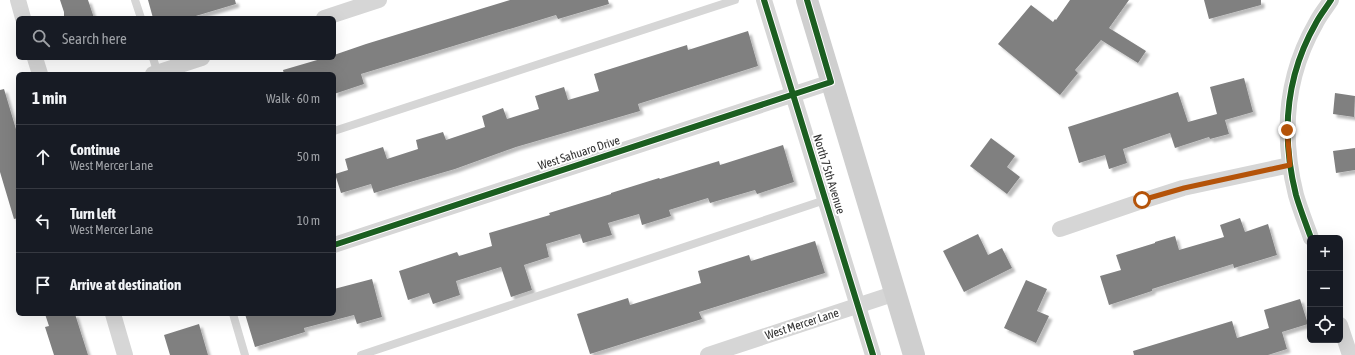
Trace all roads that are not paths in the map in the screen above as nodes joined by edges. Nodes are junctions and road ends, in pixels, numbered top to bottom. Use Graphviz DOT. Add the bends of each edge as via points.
graph roads {
  1 [pos="18,0"];
  2 [pos="135,0"];
  3 [pos="379,0"];
  4 [pos="735,0"];
  5 [pos="764,0"];
  6 [pos="807,0"];
  7 [pos="1331,0"];
  8 [pos="22,16"];
  9 [pos="140,16"];
  10 [pos="330,16"];
  11 [pos="36,60"];
  12 [pos="194,60"];
  13 [pos="156,70"];
  14 [pos="39,72"];
  15 [pos="831,82"];
  16 [pos="792,94"];
  17 [pos="336,130"];
  18 [pos="1290,165"];
  19 [pos="825,200"];
  20 [pos="1060,229"];
  21 [pos="1309,235"];
  22 [pos="336,244"];
  23 [pos="896,293"];
  24 [pos="858,305"];
  25 [pos="117,316"];
  26 [pos="234,316"];
  27 [pos="1343,334"];
  28 [pos="126,355"];
  29 [pos="244,355"];
  30 [pos="362,355"];
  31 [pos="708,355"];
  32 [pos="873,355"];
  33 [pos="914,355"];
  34 [pos="1350,355"];
  1 -- 8 [label="street"];
  2 -- 9 [label="lane"];
  3 -- 10 [label="street"];
  4 -- 17 [label="lane"];
  5 -- 16 [label="street, North 75th Avenue"];
  6 -- 15 [label="main road"];
  7 -- 18 [label="street" via="1316,22 1292,79 1287,130"];
  11 -- 14 [label="street"];
  12 -- 13 [label="street"];
  15 -- 16 [label="street, West Sahuaro Drive"];
  15 -- 23 [label="main road"];
  16 -- 19 [label="street, North 75th Avenue"];
  16 -- 22 [label="street, West Sahuaro Drive"];
  18 -- 20 [label="street" via="1184,188"];
  18 -- 21 [label="street" via="1296,195"];
  19 -- 24 [label="street, North 75th Avenue"];
  19 -- 30 [label="lane"];
  23 -- 24 [label="street, West Mercer Lane"];
  23 -- 33 [label="main road"];
  24 -- 31 [label="street, West Mercer Lane"];
  24 -- 32 [label="street, North 75th Avenue"];
  25 -- 28 [label="street"];
  26 -- 29 [label="lane"];
  27 -- 34 [label="street"];
}
